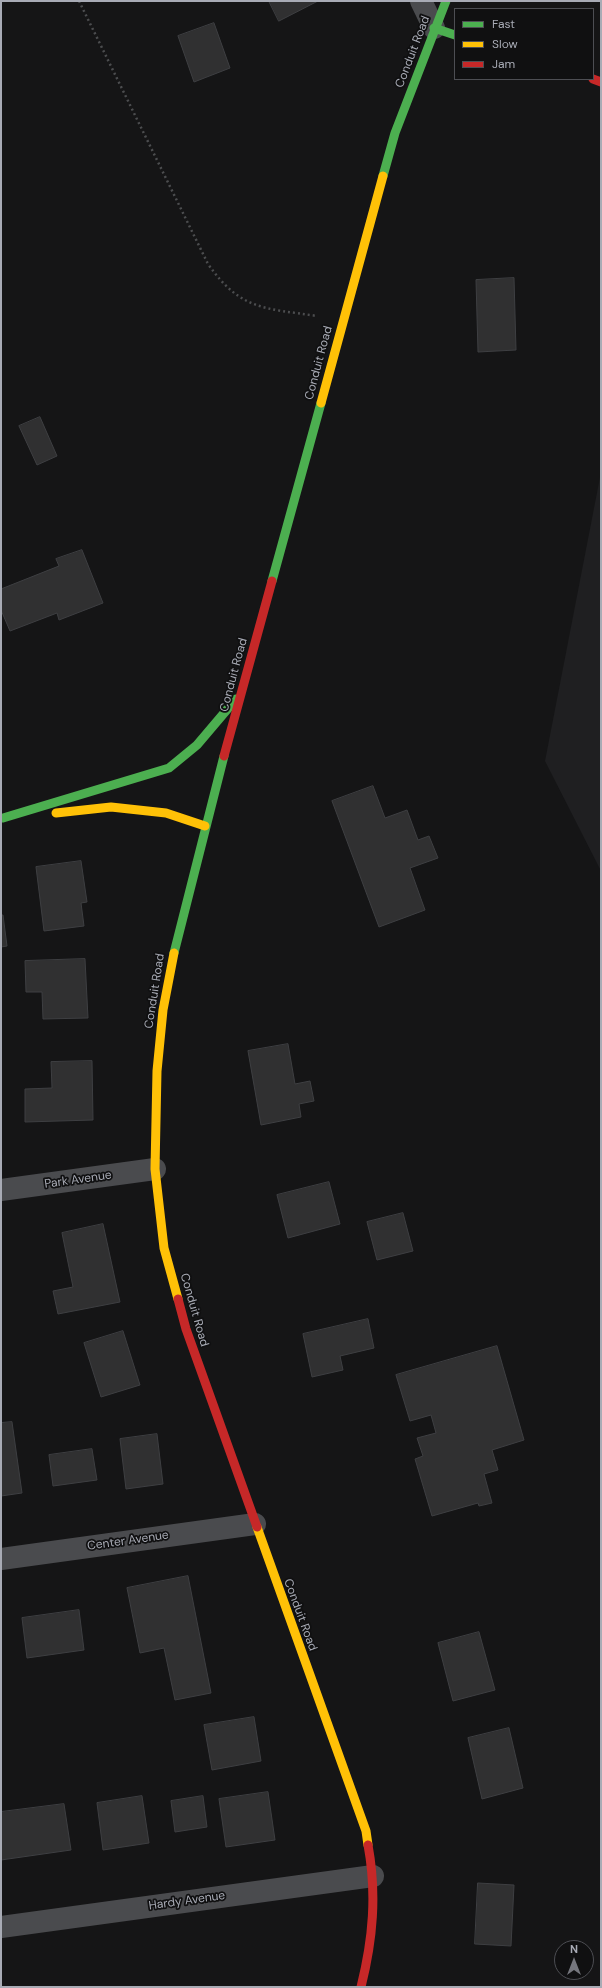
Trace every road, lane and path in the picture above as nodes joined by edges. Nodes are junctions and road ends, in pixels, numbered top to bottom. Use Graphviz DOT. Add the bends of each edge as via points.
graph roads {
  1 [pos="80,1"];
  2 [pos="421,1"];
  3 [pos="446,1"];
  4 [pos="434,28"];
  5 [pos="454,35"];
  6 [pos="343,320"];
  7 [pos="242,691"];
  8 [pos="2,818"];
  9 [pos="206,826"];
  10 [pos="156,1169"];
  11 [pos="1,1190"];
  12 [pos="255,1524"];
  13 [pos="1,1559"];
  14 [pos="373,1876"];
  15 [pos="1,1927"];
  16 [pos="361,1987"];
  1 -- 6 [label="path" via="208,264 220,282 235,295 258,308"];
  2 -- 4 [label="street"];
  3 -- 4 [label="main road, Conduit Road"];
  4 -- 5 [label="main road"];
  4 -- 6 [label="main road, Conduit Road" via="395,133"];
  6 -- 7 [label="main road, Conduit Road"];
  7 -- 8 [label="main road" via="196,748 169,768"];
  7 -- 9 [label="main road, Conduit Road"];
  8 -- 9 [label="main road" via="111,807 158,812"];
  9 -- 10 [label="main road, Conduit Road" via="177,936 163,1010 157,1071"];
  10 -- 11 [label="street, Park Avenue"];
  10 -- 12 [label="main road, Conduit Road" via="164,1248 186,1329"];
  12 -- 13 [label="street, Center Avenue"];
  12 -- 14 [label="main road, Conduit Road" via="366,1831"];
  14 -- 15 [label="street, Hardy Avenue"];
  14 -- 16 [label="main road, Conduit Road" via="374,1905 370,1951"];
}
